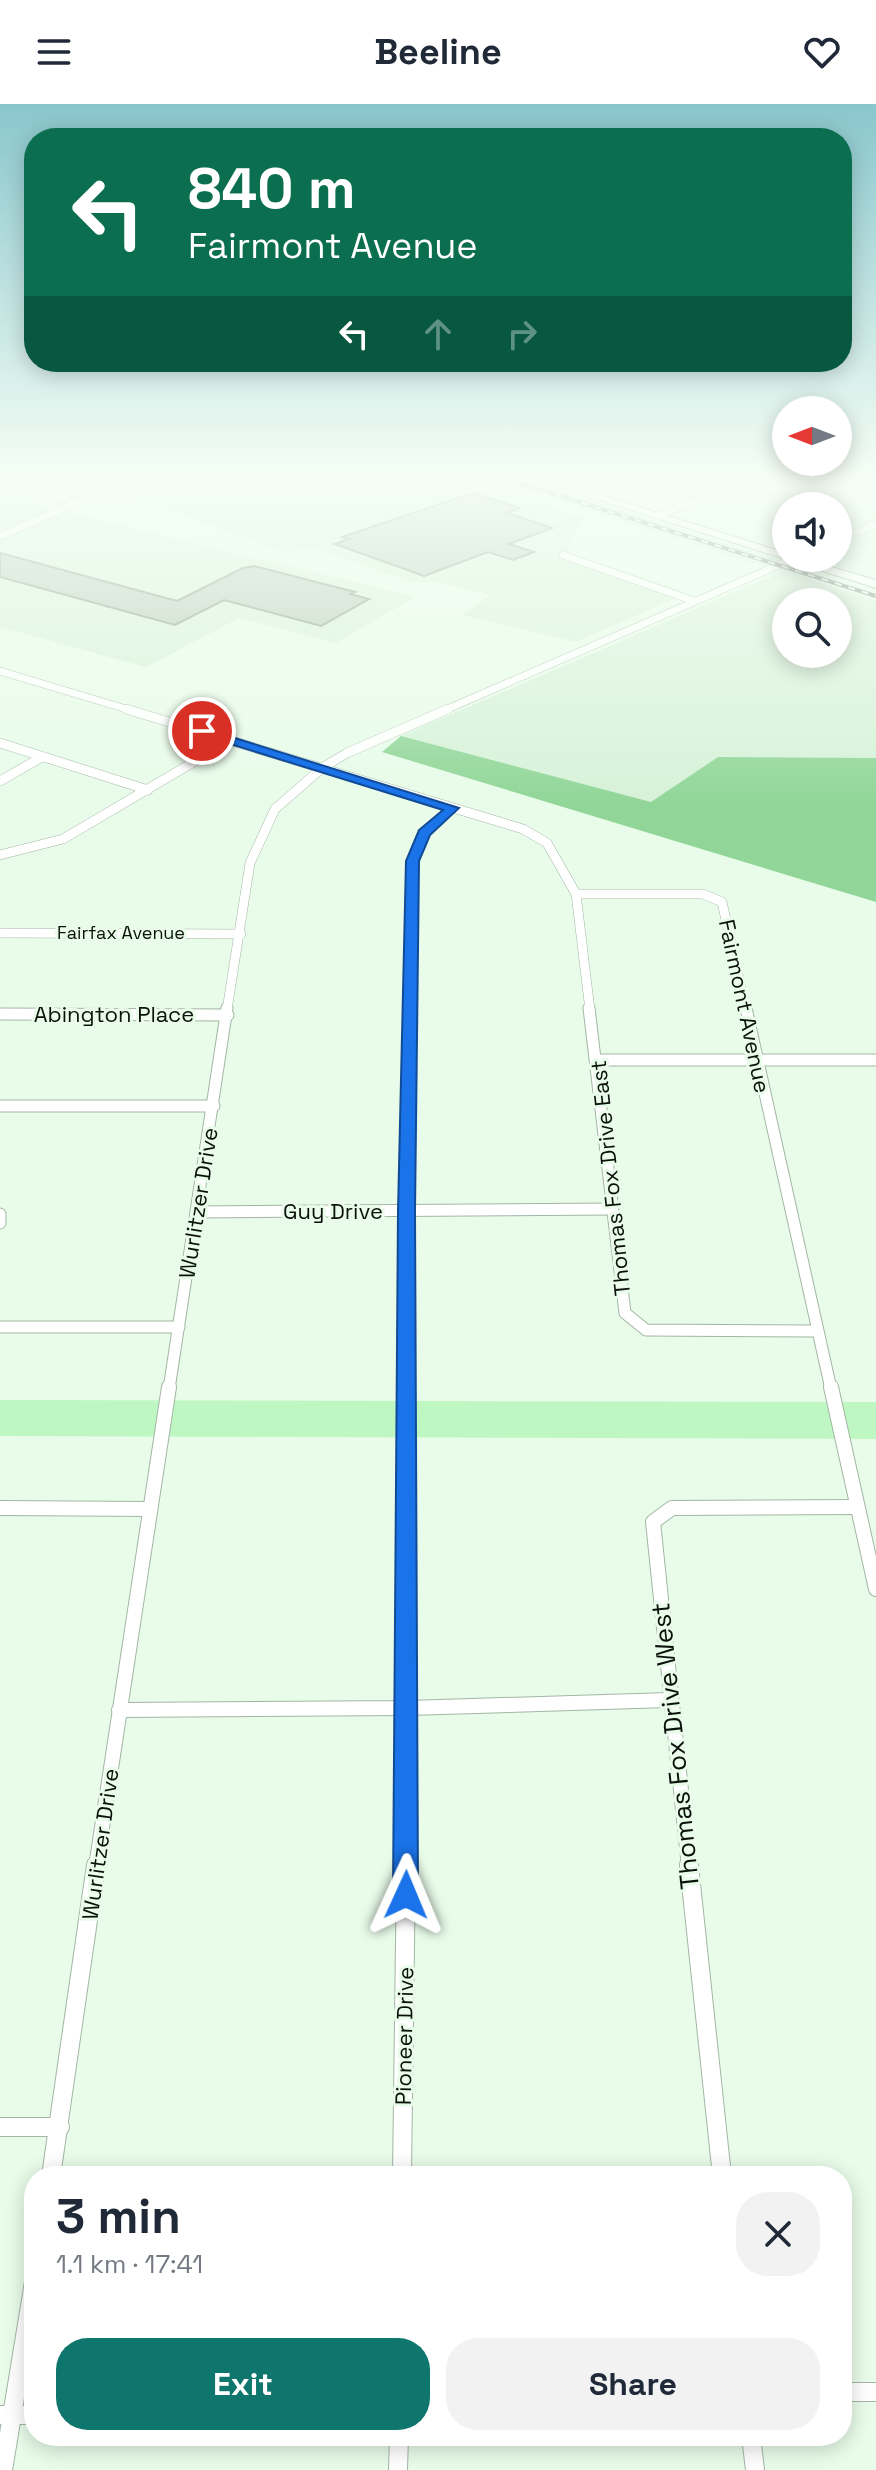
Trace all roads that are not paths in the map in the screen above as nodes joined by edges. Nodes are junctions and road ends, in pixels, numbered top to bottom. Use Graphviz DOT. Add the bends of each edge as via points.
graph roads {
  1 [pos="644,583"];
  2 [pos="734,583"];
  3 [pos="694,601"];
  4 [pos="0,671"];
  5 [pos="231,740"];
  6 [pos="0,743"];
  7 [pos="42,757"];
  8 [pos="322,768"];
  9 [pos="0,781"];
  10 [pos="148,790"];
  11 [pos="452,808"];
  12 [pos="0,855"];
  13 [pos="576,894"];
  14 [pos="0,933"];
  15 [pos="241,934"];
  16 [pos="0,1014"];
  17 [pos="228,1015"];
  18 [pos="596,1060"];
  19 [pos="756,1060"];
  20 [pos="876,1060"];
  21 [pos="0,1106"];
  22 [pos="214,1106"];
  23 [pos="612,1209"];
  24 [pos="407,1211"];
  25 [pos="197,1212"];
  26 [pos="0,1214"];
  27 [pos="0,1223"];
  28 [pos="0,1327"];
  29 [pos="179,1327"];
  30 [pos="816,1331"];
  31 [pos="857,1507"];
  32 [pos="0,1508"];
  33 [pos="150,1509"];
  34 [pos="876,1589"];
  35 [pos="669,1700"];
  36 [pos="408,1708"];
  37 [pos="119,1710"];
  38 [pos="0,2127"];
  39 [pos="60,2127"];
  40 [pos="53,2166"];
  41 [pos="402,2166"];
  42 [pos="721,2166"];
  43 [pos="24,2330"];
  44 [pos="852,2392"];
  45 [pos="876,2392"];
  46 [pos="6,2415"];
  47 [pos="399,2446"];
  48 [pos="752,2446"];
  49 [pos="3,2470"];
  50 [pos="398,2470"];
  51 [pos="755,2470"];
  1 -- 3 [label="street"];
  2 -- 3 [label="street, Wurlitzer Drive"];
  3 -- 8 [label="street, Wurlitzer Drive" via="374,739"];
  4 -- 5 [label="street"];
  5 -- 8 [label="street"];
  5 -- 10 [label="street"];
  6 -- 7 [label="street"];
  7 -- 9 [label="street"];
  7 -- 10 [label="street"];
  8 -- 11 [label="street"];
  8 -- 15 [label="street, Wurlitzer Drive" via="275,809 250,863"];
  10 -- 12 [label="street" via="63,839"];
  11 -- 13 [label="street" via="523,829 547,843"];
  11 -- 24 [label="street, Pioneer Drive" via="424,833 412,861"];
  13 -- 18 [label="street, Thomas Fox Drive East"];
  13 -- 19 [label="street, Fairmont Avenue" via="703,894 722,902"];
  14 -- 15 [label="street, Fairfax Avenue"];
  15 -- 17 [label="street, Wurlitzer Drive"];
  16 -- 17 [label="street, Abington Place"];
  17 -- 22 [label="street, Wurlitzer Drive"];
  18 -- 19 [label="street"];
  18 -- 23 [label="street, Thomas Fox Drive East"];
  19 -- 20 [label="street"];
  19 -- 30 [label="street, Fairmont Avenue"];
  21 -- 22 [label="street"];
  22 -- 25 [label="street, Wurlitzer Drive"];
  23 -- 24 [label="street, Guy Drive"];
  23 -- 30 [label="street, Thomas Fox Drive East" via="625,1313 646,1330"];
  24 -- 25 [label="street, Guy Drive"];
  24 -- 36 [label="street, Pioneer Drive"];
  25 -- 29 [label="street, Wurlitzer Drive"];
  26 -- 27 [label="street"];
  28 -- 29 [label="street"];
  29 -- 33 [label="street, Wurlitzer Drive"];
  30 -- 31 [label="street, Fairmont Avenue"];
  31 -- 34 [label="street, Fairmont Avenue"];
  31 -- 35 [label="street, Thomas Fox Drive West" via="672,1508 653,1522"];
  32 -- 33 [label="street"];
  33 -- 37 [label="street, Wurlitzer Drive"];
  35 -- 36 [label="street"];
  35 -- 42 [label="street, Thomas Fox Drive West"];
  36 -- 37 [label="street"];
  36 -- 41 [label="street, Pioneer Drive"];
  37 -- 39 [label="street, Wurlitzer Drive"];
  38 -- 39 [label="street"];
  39 -- 40 [label="street, Wurlitzer Drive"];
  43 -- 46 [label="street"];
  44 -- 45 [label="street"];
  46 -- 49 [label="street"];
  47 -- 50 [label="street"];
  48 -- 51 [label="street"];
}
